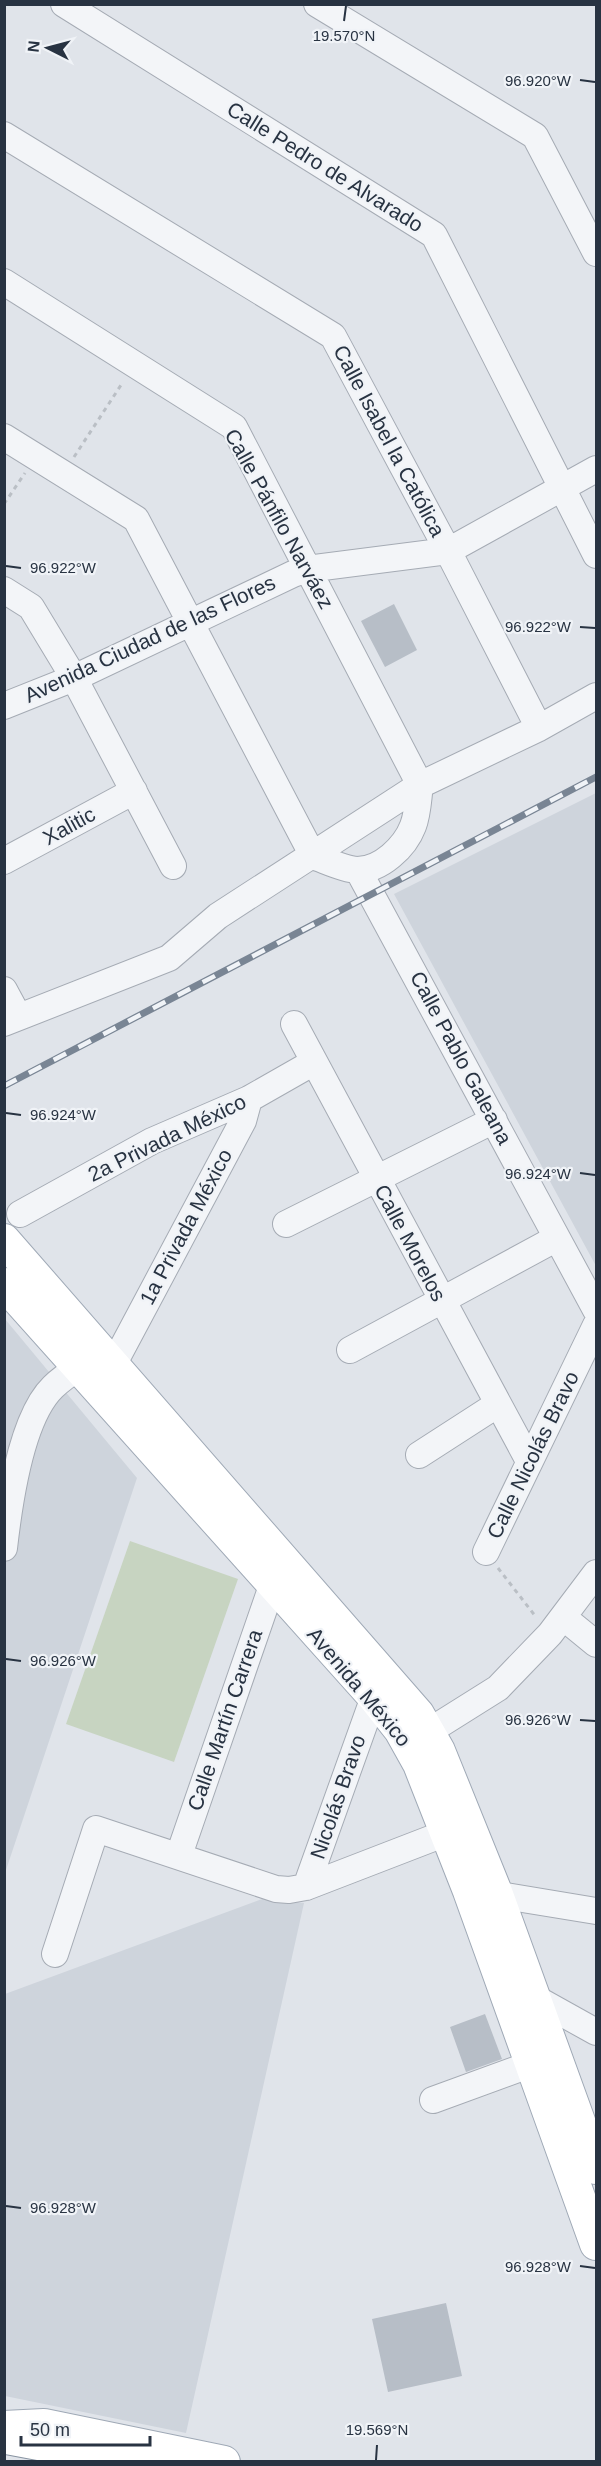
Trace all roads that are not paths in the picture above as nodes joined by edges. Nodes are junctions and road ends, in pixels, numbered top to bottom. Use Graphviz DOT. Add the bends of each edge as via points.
graph roads {
  1 [pos="64,4"];
  2 [pos="317,4"];
  3 [pos="4,135"];
  4 [pos="597,253"];
  5 [pos="4,282"];
  6 [pos="4,437"];
  7 [pos="597,469"];
  8 [pos="562,488"];
  9 [pos="448,551"];
  10 [pos="597,555"];
  11 [pos="307,569"];
  12 [pos="4,590"];
  13 [pos="191,622"];
  14 [pos="74,678"];
  15 [pos="597,696"];
  16 [pos="4,706"];
  17 [pos="539,728"];
  18 [pos="420,785"];
  19 [pos="134,790"];
  20 [pos="313,856"];
  21 [pos="4,861"];
  22 [pos="173,866"];
  23 [pos="358,870"];
  24 [pos="4,990"];
  25 [pos="11,1020"];
  26 [pos="294,1024"];
  27 [pos="314,1062"];
  28 [pos="249,1099"];
  29 [pos="494,1120"];
  30 [pos="377,1181"];
  31 [pos="286,1224"];
  32 [pos="13,1227"];
  33 [pos="557,1238"];
  34 [pos="4,1284"];
  35 [pos="441,1299"];
  36 [pos="597,1310"];
  37 [pos="597,1325"];
  38 [pos="350,1350"];
  39 [pos="100,1357"];
  40 [pos="498,1404"];
  41 [pos="419,1455"];
  42 [pos="529,1461"];
  43 [pos="4,1548"];
  44 [pos="486,1552"];
  45 [pos="597,1573"];
  46 [pos="272,1586"];
  47 [pos="556,1626"];
  48 [pos="597,1644"];
  49 [pos="378,1685"];
  50 [pos="419,1737"];
  51 [pos="446,1833"];
  52 [pos="179,1855"];
  53 [pos="306,1887"];
  54 [pos="483,1892"];
  55 [pos="597,1911"];
  56 [pos="55,1954"];
  57 [pos="535,1998"];
  58 [pos="597,2032"];
  59 [pos="543,2060"];
  60 [pos="433,2100"];
  61 [pos="597,2168"];
  62 [pos="597,2244"];
  63 [pos="4,2427"];
  64 [pos="4,2437"];
  65 [pos="137,2462"];
  66 [pos="225,2462"];
  1 -- 8 [label="street, Calle Pedro de Alvarado" via="434,235"];
  2 -- 4 [label="street" via="535,136"];
  3 -- 9 [label="street, Calle Isabel la Católica" via="333,336"];
  5 -- 11 [label="street, Calle Pánfilo Narváez" via="234,427"];
  6 -- 13 [label="street" via="136,519"];
  7 -- 8 [label="street, Avenida Ciudad de las Flores"];
  8 -- 9 [label="street, Avenida Ciudad de las Flores"];
  8 -- 10 [label="street, Calle Pedro de Alvarado"];
  9 -- 11 [label="street, Avenida Ciudad de las Flores"];
  9 -- 17 [label="street, Calle Isabel la Católica"];
  11 -- 13 [label="street, Avenida Ciudad de las Flores"];
  11 -- 18 [label="street, Calle Pánfilo Narváez"];
  12 -- 14 [label="street" via="31,607"];
  13 -- 14 [label="street, Avenida Ciudad de las Flores"];
  13 -- 20 [label="street"];
  14 -- 16 [label="street, Avenida Ciudad de las Flores"];
  14 -- 19 [label="street"];
  15 -- 17 [label="street"];
  17 -- 18 [label="street"];
  18 -- 20 [label="street"];
  18 -- 23 [label="street" via="416,815 404,842 388,858"];
  19 -- 21 [label="street, Xalitic"];
  19 -- 22 [label="street"];
  20 -- 23 [label="street"];
  20 -- 25 [label="street" via="218,916 169,958"];
  23 -- 29 [label="street, Calle Pablo Galeana"];
  24 -- 25 [label="street"];
  26 -- 27 [label="street, Calle Morelos"];
  27 -- 28 [label="street, 2a Privada México"];
  27 -- 30 [label="street, Calle Morelos"];
  28 -- 32 [label="street, 2a Privada México" via="153,1141"];
  28 -- 39 [label="street, 1a Privada México" via="243,1121"];
  29 -- 30 [label="street"];
  29 -- 33 [label="street, Calle Pablo Galeana"];
  30 -- 31 [label="street"];
  30 -- 35 [label="street, Calle Morelos"];
  32 -- 39 [label="main road, Avenida México"];
  33 -- 35 [label="street"];
  33 -- 36 [label="street, Calle Pablo Galeana"];
  34 -- 39 [label="main road, Avenida México"];
  35 -- 38 [label="street"];
  35 -- 40 [label="street, Calle Morelos"];
  37 -- 42 [label="street, Calle Nicolás Bravo"];
  39 -- 43 [label="street" via="53,1387 38,1407 9,1504"];
  39 -- 46 [label="main road, Avenida México"];
  39 -- 49 [label="main road, Avenida México"];
  40 -- 41 [label="street"];
  40 -- 42 [label="street, Calle Morelos"];
  42 -- 44 [label="street, Calle Nicolás Bravo"];
  45 -- 47 [label="street"];
  46 -- 49 [label="main road, Avenida México"];
  46 -- 52 [label="street, Calle Martín Carrera"];
  47 -- 48 [label="street"];
  47 -- 50 [label="street" via="498,1688"];
  49 -- 50 [label="main road, Avenida México"];
  49 -- 53 [label="street, Nicolás Bravo"];
  50 -- 51 [label="main road, Avenida México"];
  50 -- 54 [label="main road, Avenida México"];
  51 -- 53 [label="street"];
  51 -- 54 [label="main road, Avenida México"];
  52 -- 53 [label="street" via="276,1889"];
  52 -- 56 [label="street" via="96,1829"];
  54 -- 55 [label="street"];
  54 -- 57 [label="main road, Avenida México"];
  54 -- 59 [label="main road, Avenida México"];
  57 -- 58 [label="street"];
  57 -- 59 [label="main road, Avenida México"];
  59 -- 60 [label="street"];
  59 -- 61 [label="main road, Avenida México"];
  59 -- 62 [label="main road, Avenida México"];
  63 -- 66 [label="main road" via="44,2425"];
  64 -- 65 [label="highway"];
}
